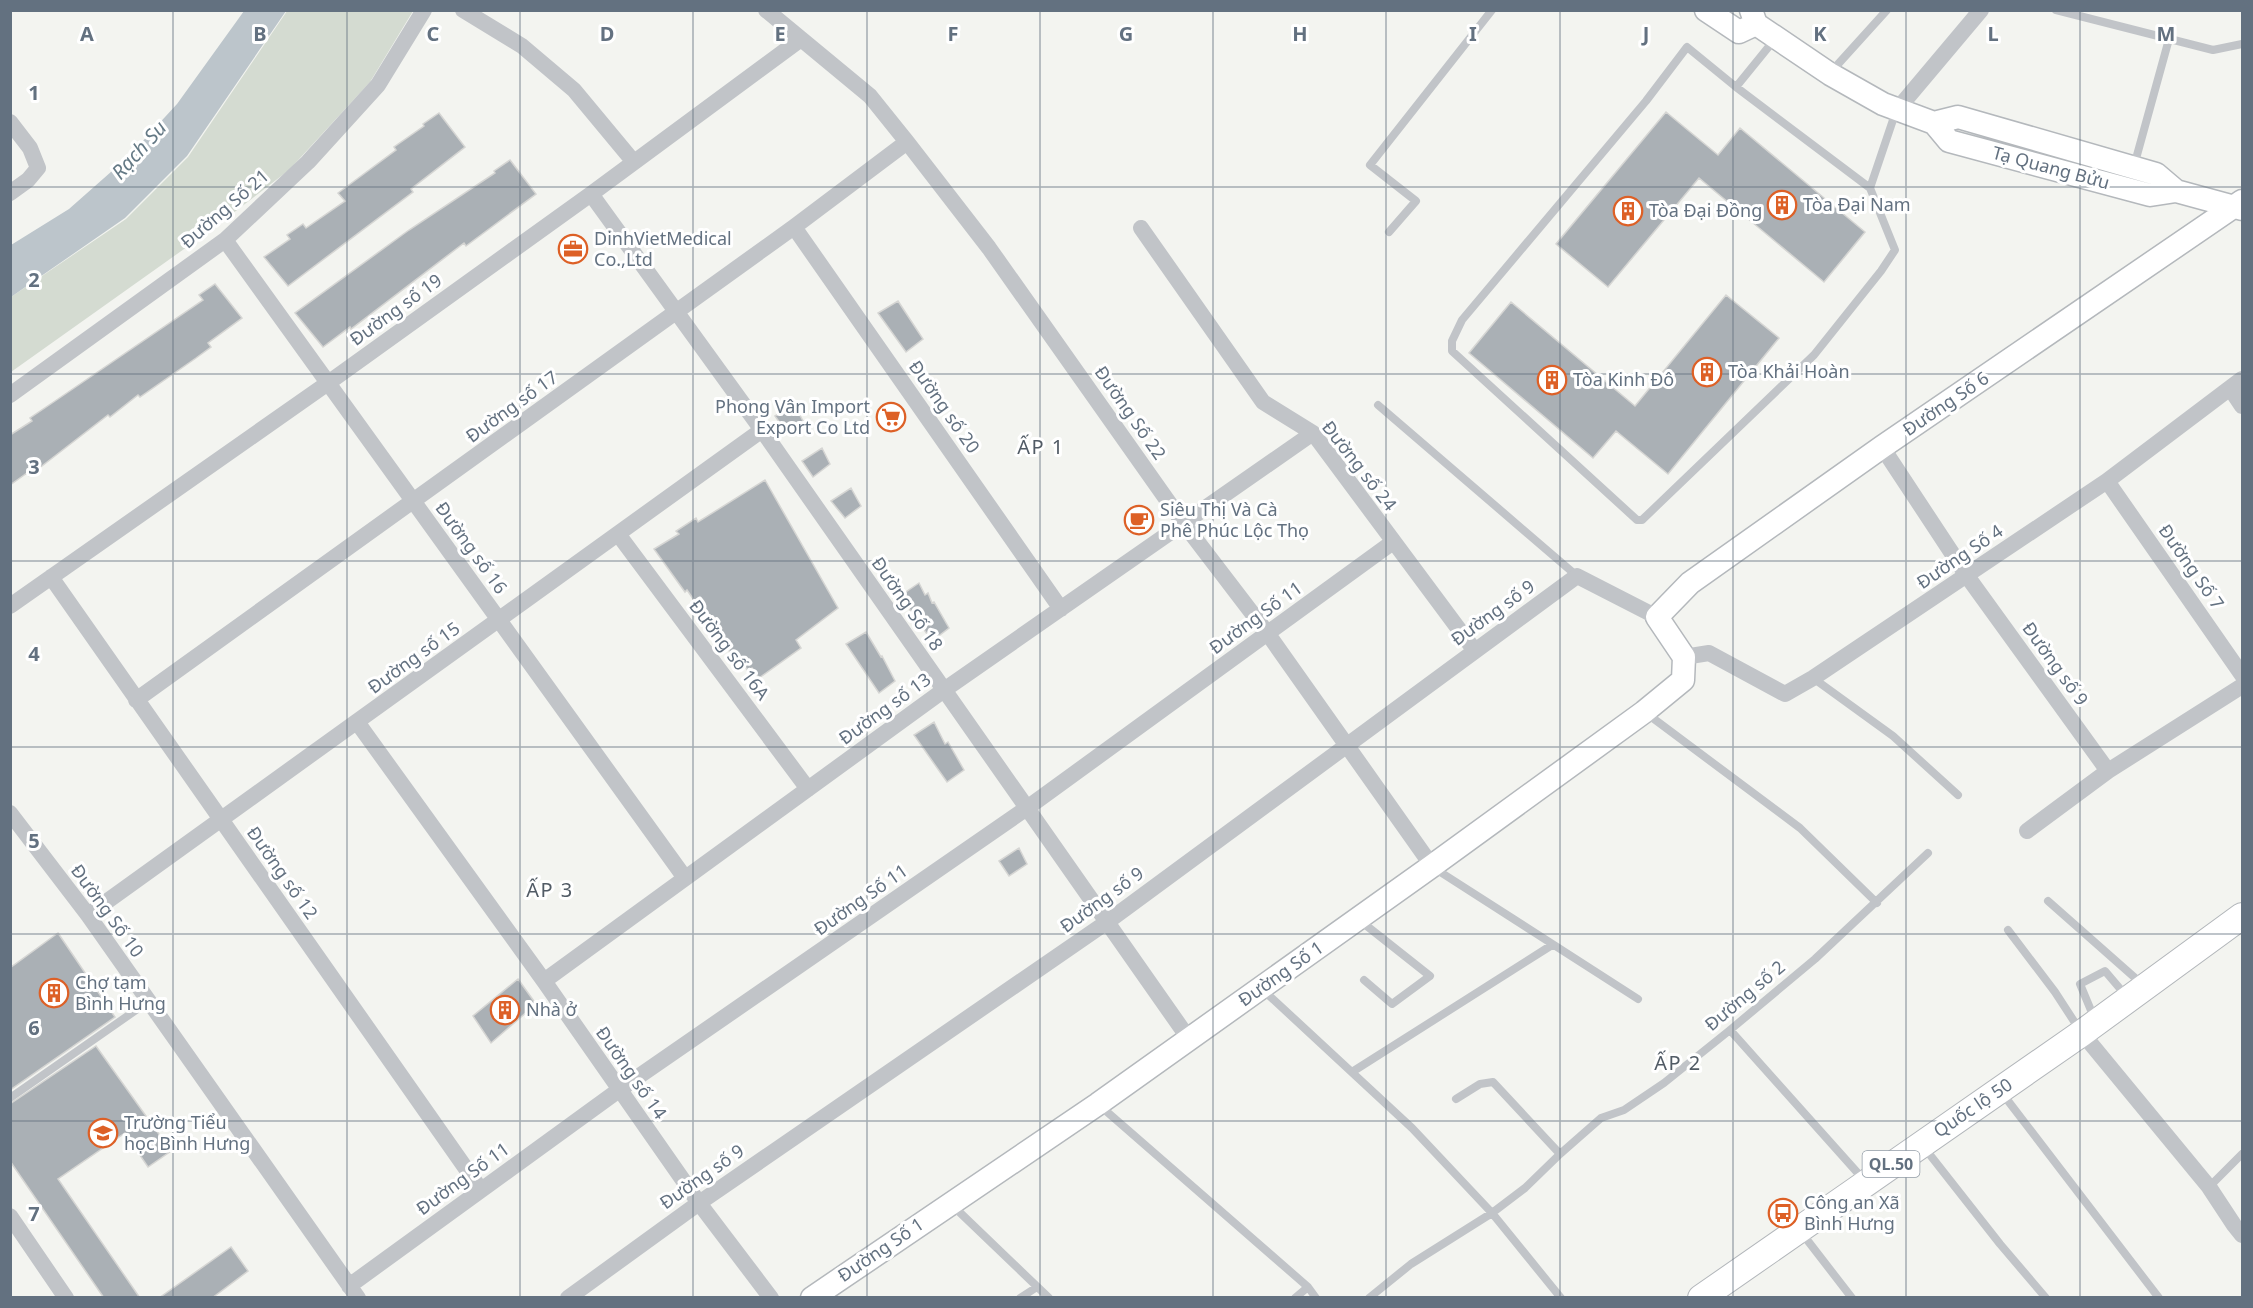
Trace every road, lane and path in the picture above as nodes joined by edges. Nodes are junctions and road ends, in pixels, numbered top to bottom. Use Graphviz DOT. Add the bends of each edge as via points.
graph roads {
  1 [pos="424,10"];
  2 [pos="463,10"];
  3 [pos="766,10"];
  4 [pos="1492,10"];
  5 [pos="1706,10"];
  6 [pos="1887,10"];
  7 [pos="1981,10"];
  8 [pos="2056,10"];
  9 [pos="1754,17"];
  10 [pos="1777,37"];
  11 [pos="801,39"];
  12 [pos="2169,39"];
  13 [pos="2242,44"];
  14 [pos="1830,74"];
  15 [pos="1736,87"];
  16 [pos="1896,111"];
  17 [pos="10,122"];
  18 [pos="1934,123"];
  19 [pos="908,142"];
  20 [pos="633,161"];
  21 [pos="2134,168"];
  22 [pos="1870,188"];
  23 [pos="2176,191"];
  24 [pos="10,193"];
  25 [pos="591,194"];
  26 [pos="2240,205"];
  27 [pos="794,227"];
  28 [pos="1141,228"];
  29 [pos="1389,232"];
  30 [pos="225,240"];
  31 [pos="677,312"];
  32 [pos="328,383"];
  33 [pos="2236,384"];
  34 [pos="10,396"];
  35 [pos="1378,405"];
  36 [pos="2242,406"];
  37 [pos="762,430"];
  38 [pos="1313,433"];
  39 [pos="1882,447"];
  40 [pos="2107,481"];
  41 [pos="413,501"];
  42 [pos="1184,524"];
  43 [pos="618,534"];
  44 [pos="1393,542"];
  45 [pos="1578,576"];
  46 [pos="1967,576"];
  47 [pos="51,578"];
  48 [pos="10,606"];
  49 [pos="1061,609"];
  50 [pos="1657,617"];
  51 [pos="499,621"];
  52 [pos="1269,633"];
  53 [pos="1475,651"];
  54 [pos="1684,657"];
  55 [pos="2242,675"];
  56 [pos="1813,678"];
  57 [pos="2242,686"];
  58 [pos="944,690"];
  59 [pos="136,700"];
  60 [pos="1644,712"];
  61 [pos="357,722"];
  62 [pos="1348,744"];
  63 [pos="2108,771"];
  64 [pos="808,789"];
  65 [pos="1958,795"];
  66 [pos="1027,808"];
  67 [pos="10,813"];
  68 [pos="221,820"];
  69 [pos="2027,831"];
  70 [pos="1928,853"];
  71 [pos="1432,866"];
  72 [pos="685,878"];
  73 [pos="2048,901"];
  74 [pos="1876,903"];
  75 [pos="88,915"];
  76 [pos="2242,916"];
  77 [pos="1358,919"];
  78 [pos="1107,922"];
  79 [pos="2008,930"];
  80 [pos="1552,945"];
  81 [pos="1365,980"];
  82 [pos="544,981"];
  83 [pos="1261,988"];
  84 [pos="2136,992"];
  85 [pos="1638,999"];
  86 [pos="148,1001"];
  87 [pos="2089,1027"];
  88 [pos="1731,1030"];
  89 [pos="1189,1039"];
  90 [pos="1352,1072"];
  91 [pos="620,1090"];
  92 [pos="2000,1090"];
  93 [pos="10,1098"];
  94 [pos="1456,1099"];
  95 [pos="1098,1104"];
  96 [pos="1921,1143"];
  97 [pos="1560,1154"];
  98 [pos="2242,1154"];
  99 [pos="1865,1182"];
  100 [pos="2209,1186"];
  101 [pos="481,1190"];
  102 [pos="699,1203"];
  103 [pos="951,1204"];
  104 [pos="1492,1213"];
  105 [pos="10,1216"];
  106 [pos="1799,1229"];
  107 [pos="2242,1235"];
  108 [pos="1037,1287"];
  109 [pos="1308,1287"];
  110 [pos="353,1292"];
  111 [pos="1705,1297"];
  112 [pos="66,1298"];
  113 [pos="568,1298"];
  114 [pos="771,1298"];
  115 [pos="812,1298"];
  116 [pos="1020,1298"];
  117 [pos="1049,1298"];
  118 [pos="1295,1298"];
  119 [pos="1317,1298"];
  120 [pos="1369,1298"];
  121 [pos="1561,1298"];
  122 [pos="1852,1298"];
  123 [pos="2046,1298"];
  124 [pos="2159,1298"];
  1 -- 30 [label="street, Đường Số 21" via="378,86 308,162"];
  2 -- 20 [label="street" via="522,46 574,90"];
  3 -- 11 [label="street, Đường Số 22"];
  4 -- 29 [label="lane" via="1370,165 1416,201"];
  5 -- 9 [label="street, Tạ Quang Bửu" via="1739,32"];
  6 -- 14 [label="lane"];
  7 -- 16 [label="street"];
  8 -- 12 [label="lane"];
  9 -- 10 [label="street, Tạ Quang Bửu"];
  10 -- 14 [label="street, Tạ Quang Bửu"];
  10 -- 15 [label="lane"];
  11 -- 19 [label="street, Đường Số 22" via="870,96"];
  11 -- 20 [label="street, Đường số 19"];
  12 -- 13 [label="lane" via="2213,50"];
  12 -- 21 [label="lane"];
  14 -- 16 [label="street, Tạ Quang Bửu"];
  15 -- 22 [label="lane"];
  15 -- 22 [label="lane" via="1687,47 1462,320 1452,341 1452,351 1637,520 1642,520 1814,355 1881,271 1895,250"];
  16 -- 18 [label="street, Tạ Quang Bửu"];
  16 -- 22 [label="lane"];
  17 -- 24 [label="street" via="30,148 39,168"];
  18 -- 21 [label="street, Tạ Quang Bửu" via="1958,117"];
  18 -- 23 [label="street, Tạ Quang Bửu" via="1949,141 2150,195"];
  19 -- 27 [label="street, Đường số 17"];
  19 -- 42 [label="street, Đường Số 22" via="989,248"];
  20 -- 25 [label="street, Đường số 19"];
  21 -- 23 [label="street, Tạ Quang Bửu" via="2157,174"];
  23 -- 26 [label="street, Tạ Quang Bửu"];
  25 -- 31 [label="street, Đường Số 18"];
  25 -- 32 [label="street, Đường số 19"];
  26 -- 39 [label="street, Đường Số 6"];
  27 -- 31 [label="street, Đường số 17"];
  27 -- 49 [label="street, Đường số 20"];
  28 -- 38 [label="street, Đường số 24" via="1263,402"];
  30 -- 32 [label="street, Đường số 16"];
  30 -- 34 [label="street, Đường Số 21"];
  31 -- 37 [label="street, Đường Số 18"];
  31 -- 41 [label="street, Đường số 17"];
  32 -- 41 [label="street, Đường số 16"];
  32 -- 47 [label="street, Đường số 19"];
  33 -- 36 [label="street"];
  33 -- 40 [label="street, Đường Số 4"];
  35 -- 45 [label="lane"];
  37 -- 43 [label="street, Đường số 15"];
  37 -- 58 [label="street, Đường Số 18"];
  38 -- 42 [label="street, Đường số 13"];
  38 -- 44 [label="street, Đường số 24"];
  39 -- 46 [label="street, Đường số 9"];
  39 -- 50 [label="street, Đường Số 6" via="1690,584"];
  40 -- 46 [label="street, Đường Số 4"];
  40 -- 55 [label="street, Đường Số 7"];
  41 -- 51 [label="street, Đường số 16"];
  41 -- 59 [label="street, Đường số 17"];
  42 -- 49 [label="street, Đường số 13"];
  42 -- 52 [label="street, Đường Số 22"];
  43 -- 51 [label="street, Đường số 15"];
  43 -- 64 [label="street, Đường số 16A"];
  44 -- 52 [label="street, Đường Số 11"];
  44 -- 53 [label="street, Đường số 24"];
  45 -- 50 [label="street"];
  45 -- 53 [label="street, Đường số 9"];
  46 -- 56 [label="street, Đường Số 4"];
  46 -- 63 [label="street, Đường số 9"];
  47 -- 48 [label="street, Đường số 19"];
  47 -- 59 [label="street, Đường số 12"];
  49 -- 58 [label="street, Đường số 13"];
  50 -- 54 [label="street"];
  51 -- 61 [label="street, Đường số 15"];
  51 -- 72 [label="street, Đường số 16"];
  52 -- 62 [label="street, Đường Số 22"];
  52 -- 66 [label="street, Đường Số 11"];
  53 -- 62 [label="street, Đường số 9"];
  54 -- 56 [label="street, Đường Số 4" via="1709,653 1785,694"];
  54 -- 60 [label="street, Đường Số 1" via="1683,680"];
  56 -- 65 [label="lane" via="1893,736"];
  57 -- 63 [label="street"];
  58 -- 64 [label="street, Đường số 13"];
  58 -- 66 [label="street, Đường Số 18"];
  59 -- 68 [label="street, Đường số 12"];
  60 -- 71 [label="street, Đường Số 1"];
  60 -- 74 [label="lane" via="1800,828"];
  61 -- 68 [label="street, Đường số 15"];
  61 -- 82 [label="street, Đường số 14"];
  62 -- 71 [label="street, Đường Số 22"];
  62 -- 78 [label="street, Đường số 9"];
  63 -- 69 [label="street"];
  64 -- 72 [label="street, Đường số 13"];
  66 -- 78 [label="street, Đường Số 18"];
  66 -- 91 [label="street, Đường Số 11"];
  67 -- 75 [label="street, Đường Số 10"];
  68 -- 75 [label="street, Đường số 15"];
  68 -- 101 [label="street, Đường số 12"];
  70 -- 74 [label="lane, Đường số 2"];
  71 -- 77 [label="street, Đường Số 1"];
  71 -- 80 [label="lane"];
  72 -- 82 [label="street, Đường số 13"];
  73 -- 84 [label="lane"];
  74 -- 88 [label="lane, Đường số 2"];
  75 -- 86 [label="street, Đường Số 10"];
  76 -- 84 [label="main road, Quốc lộ 50 / QL.50"];
  77 -- 81 [label="lane" via="1430,976 1392,1004"];
  77 -- 83 [label="street, Đường Số 1"];
  78 -- 89 [label="street, Đường Số 18"];
  78 -- 102 [label="street, Đường số 9"];
  79 -- 87 [label="lane" via="2055,992"];
  80 -- 85 [label="lane"];
  80 -- 90 [label="lane"];
  82 -- 91 [label="street, Đường số 14"];
  83 -- 89 [label="street, Đường Số 1"];
  83 -- 90 [label="lane"];
  84 -- 87 [label="main road, Quốc lộ 50 / QL.50"];
  84 -- 87 [label="lane" via="2105,971 2080,984"];
  86 -- 93 [label="lane"];
  86 -- 110 [label="street, Đường Số 10"];
  87 -- 92 [label="main road, Quốc lộ 50 / QL.50"];
  87 -- 100 [label="street"];
  88 -- 97 [label="lane, Đường số 2" via="1664,1083 1624,1110 1601,1118"];
  88 -- 99 [label="lane"];
  89 -- 95 [label="street, Đường Số 1"];
  90 -- 104 [label="lane" via="1412,1128"];
  91 -- 101 [label="street, Đường Số 11"];
  91 -- 102 [label="street, Đường số 14"];
  92 -- 96 [label="main road, Quốc lộ 50 / QL.50"];
  92 -- 124 [label="lane"];
  94 -- 97 [label="lane" via="1480,1084 1493,1082"];
  95 -- 103 [label="street, Đường Số 1"];
  95 -- 109 [label="lane"];
  96 -- 99 [label="main road, Quốc lộ 50 / QL.50"];
  96 -- 123 [label="lane"];
  97 -- 104 [label="lane, Đường số 2"];
  98 -- 100 [label="lane"];
  99 -- 106 [label="main road, Quốc lộ 50 / QL.50"];
  100 -- 107 [label="street"];
  101 -- 110 [label="street, Đường Số 11"];
  102 -- 113 [label="street, Đường số 9"];
  102 -- 114 [label="street, Đường số 14"];
  103 -- 108 [label="lane"];
  103 -- 115 [label="street, Đường Số 1"];
  104 -- 120 [label="lane, Đường số 2" via="1411,1264"];
  104 -- 121 [label="lane"];
  105 -- 112 [label="street"];
  106 -- 111 [label="main road, Quốc lộ 50 / QL.50"];
  106 -- 122 [label="lane"];
  108 -- 116 [label="lane"];
  108 -- 117 [label="lane"];
  109 -- 118 [label="lane"];
  109 -- 119 [label="lane"];
}
